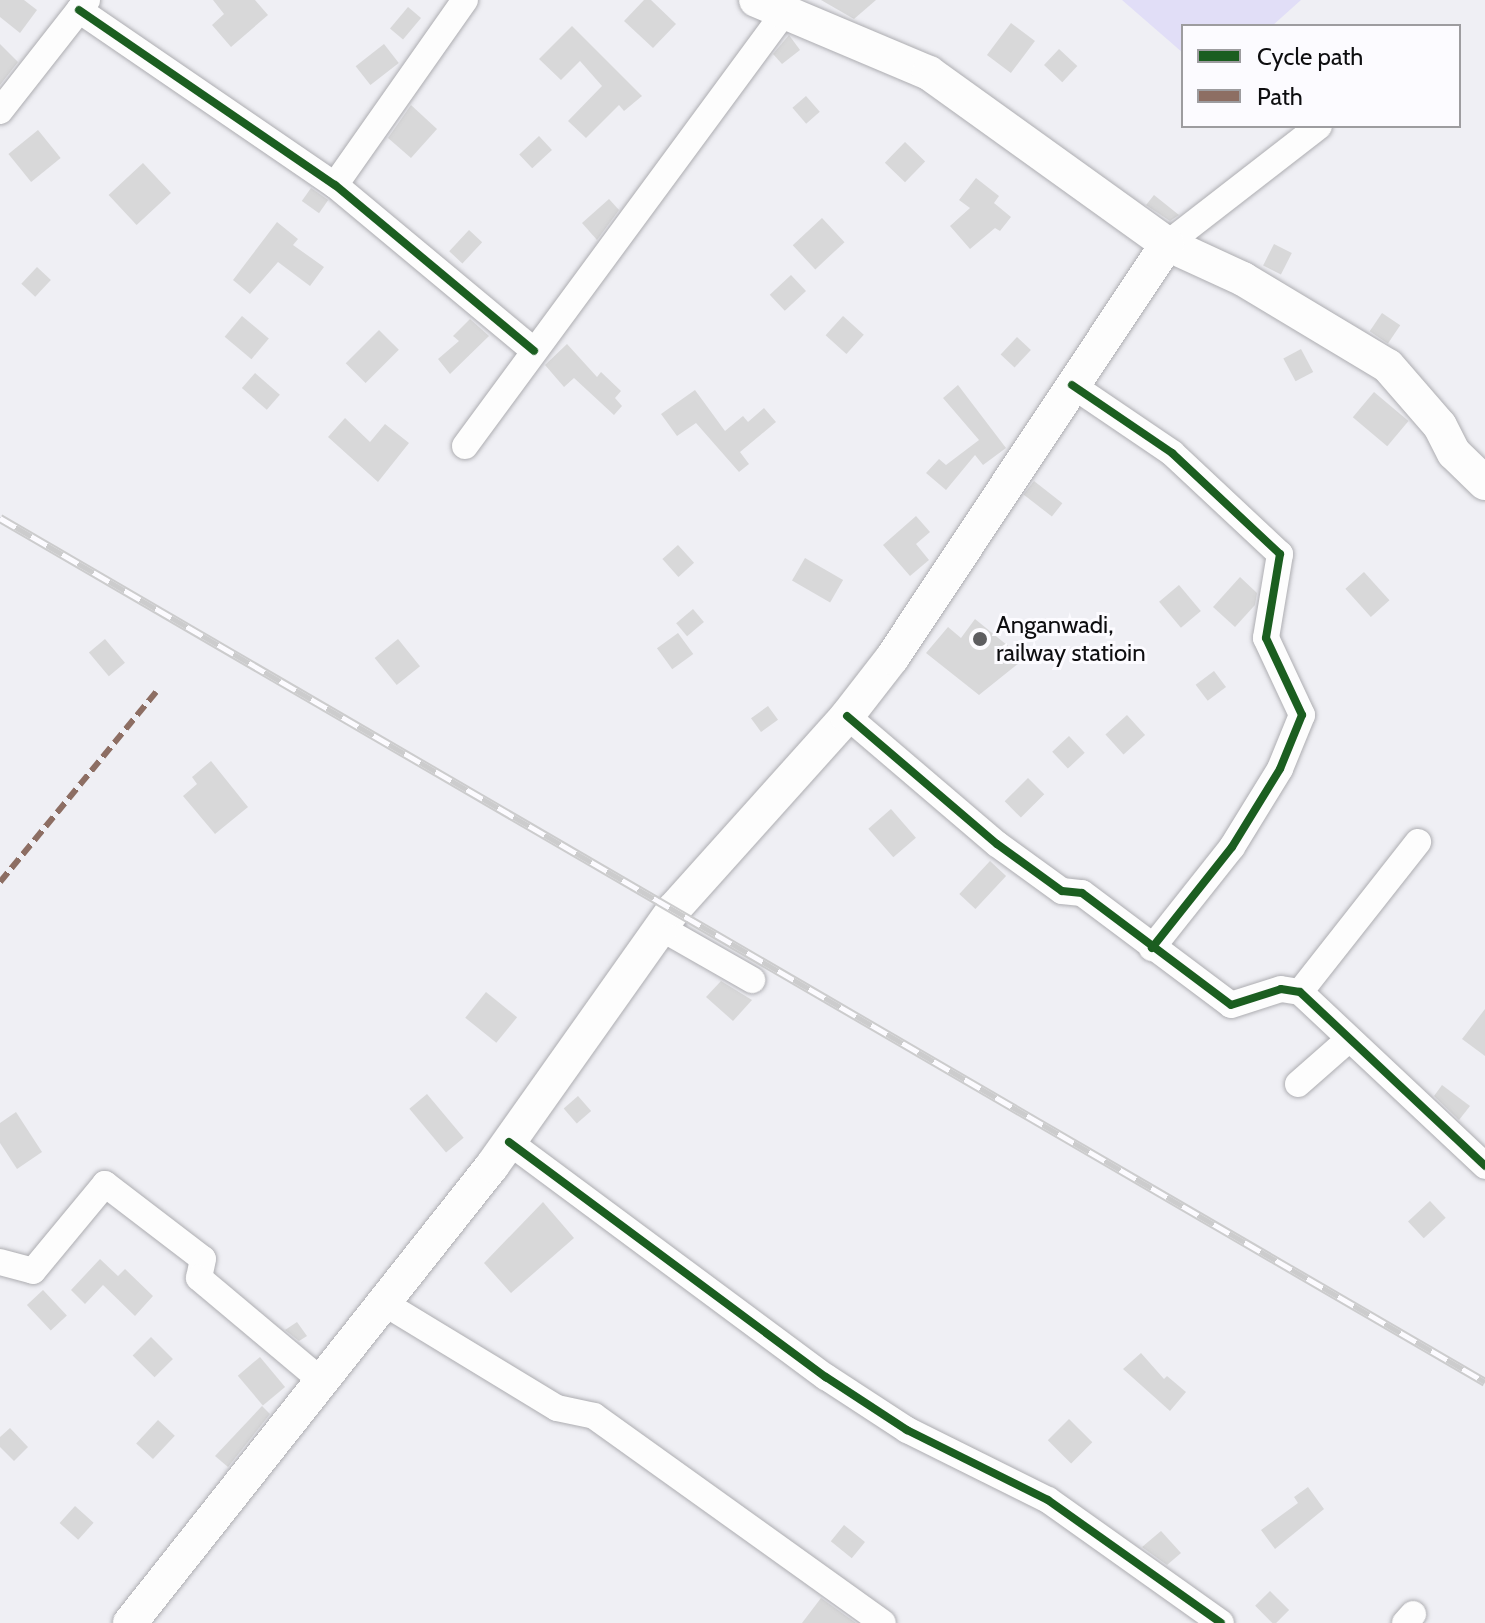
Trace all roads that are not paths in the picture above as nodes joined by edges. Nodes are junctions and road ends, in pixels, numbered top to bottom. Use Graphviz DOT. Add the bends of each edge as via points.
graph roads {
  1 [pos="465,0"];
  2 [pos="83,5"];
  3 [pos="770,7"];
  4 [pos="0,111"];
  5 [pos="1316,128"];
  6 [pos="335,185"];
  7 [pos="1167,244"];
  8 [pos="534,351"];
  9 [pos="1072,385"];
  10 [pos="465,446"];
  11 [pos="1485,483"];
  12 [pos="847,716"];
  13 [pos="1418,842"];
  14 [pos="661,928"];
  15 [pos="1152,948"];
  16 [pos="752,980"];
  17 [pos="1300,992"];
  18 [pos="1348,1040"];
  19 [pos="1298,1084"];
  20 [pos="509,1142"];
  21 [pos="1485,1166"];
  22 [pos="0,1262"];
  23 [pos="384,1303"];
  24 [pos="324,1383"];
  25 [pos="144,1618"];
  26 [pos="883,1623"];
  27 [pos="1221,1623"];
  1 -- 6 [label="street"];
  2 -- 4 [label="street"];
  2 -- 6 [label="street"];
  3 -- 7 [label="main road" via="929,73"];
  3 -- 8 [label="street"];
  5 -- 7 [label="street"];
  6 -- 8 [label="street"];
  7 -- 9 [label="main road"];
  7 -- 11 [label="main road" via="1243,279 1388,366 1440,426 1454,453"];
  8 -- 10 [label="street"];
  9 -- 12 [label="main road" via="981,531"];
  9 -- 15 [label="street" via="1172,453 1280,554 1266,638 1302,715 1280,769 1232,847"];
  12 -- 14 [label="main road"];
  12 -- 15 [label="street" via="997,844 1062,891 1082,893"];
  13 -- 17 [label="street"];
  14 -- 16 [label="street"];
  14 -- 20 [label="main road"];
  15 -- 17 [label="street" via="1231,1005 1281,989"];
  17 -- 18 [label="street"];
  18 -- 19 [label="street"];
  18 -- 21 [label="street"];
  20 -- 23 [label="main road"];
  20 -- 27 [label="street" via="826,1377 907,1430 1048,1500"];
  22 -- 24 [label="street" via="33,1271 105,1184 203,1259 199,1278"];
  23 -- 24 [label="main road"];
  23 -- 26 [label="street" via="557,1408 594,1416"];
  24 -- 25 [label="main road"];
}
